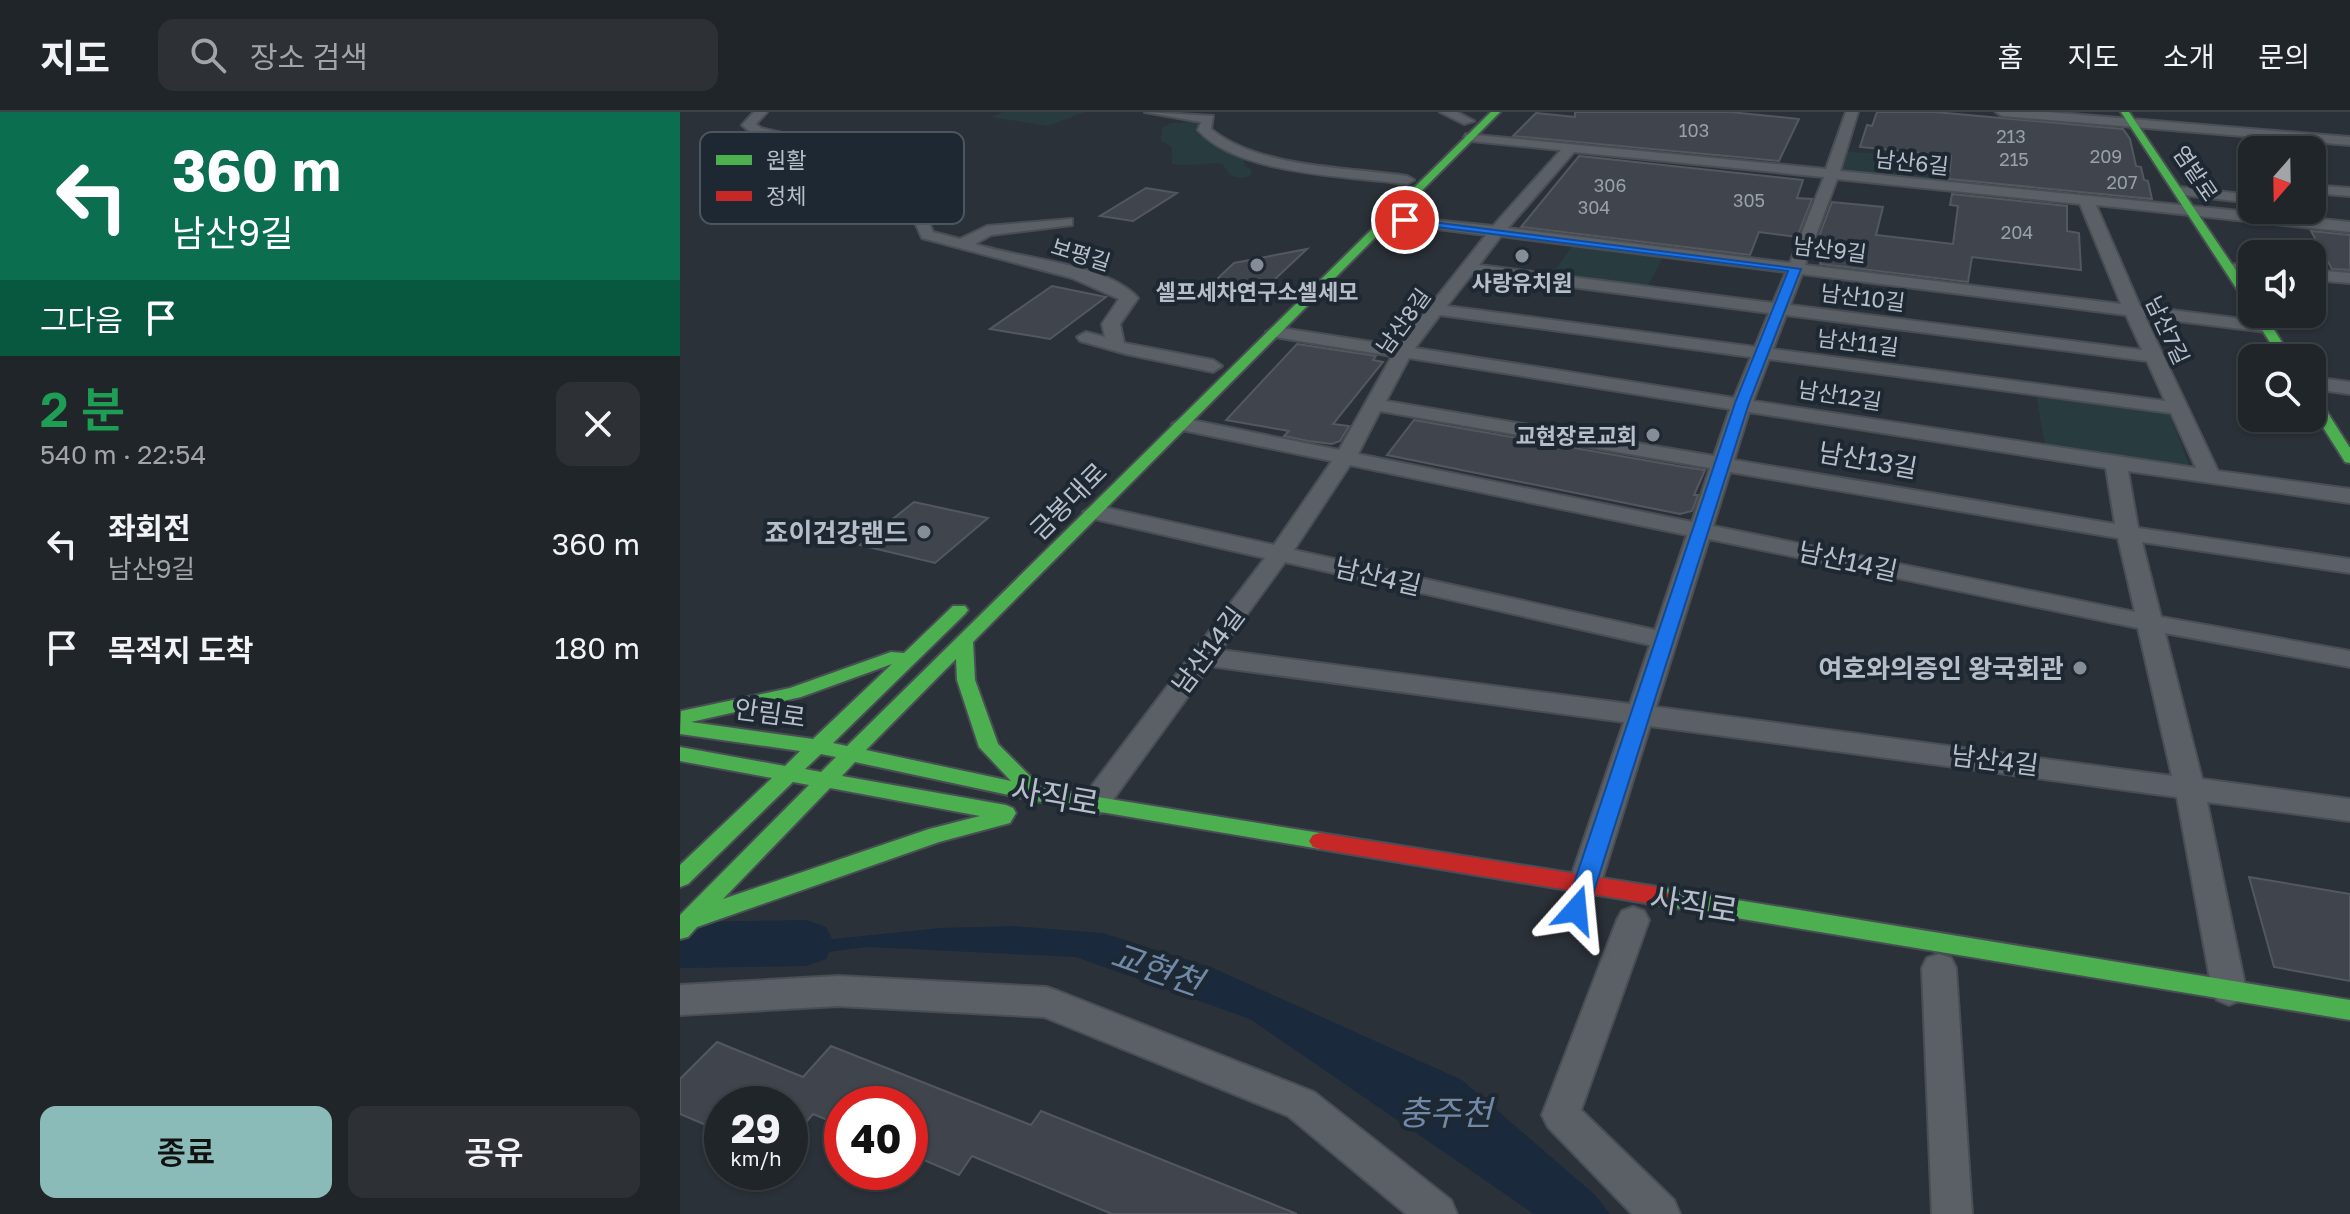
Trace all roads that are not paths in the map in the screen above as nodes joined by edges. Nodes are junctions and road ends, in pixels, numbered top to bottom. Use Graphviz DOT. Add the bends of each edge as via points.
graph roads {
  1 [pos="761,112"];
  2 [pos="1151,112"];
  3 [pos="1446,112"];
  4 [pos="1496,112"];
  5 [pos="1852,112"];
  6 [pos="2002,112"];
  7 [pos="2228,112"];
  8 [pos="2055,114"];
  9 [pos="2106,118"];
  10 [pos="2130,118"];
  11 [pos="1472,123"];
  12 [pos="761,132"];
  13 [pos="2240,132"];
  14 [pos="2242,136"];
  15 [pos="2350,141"];
  16 [pos="1570,148"];
  17 [pos="1831,176"];
  18 [pos="1407,180"];
  19 [pos="2326,190"];
  20 [pos="2180,191"];
  21 [pos="2350,192"];
  22 [pos="2238,197"];
  23 [pos="2086,200"];
  24 [pos="2194,212"];
  25 [pos="2238,214"];
  26 [pos="1389,218"];
  27 [pos="1067,222"];
  28 [pos="2326,223"];
  29 [pos="923,224"];
  30 [pos="2350,227"];
  31 [pos="1496,232"];
  32 [pos="965,243"];
  33 [pos="1470,269"];
  34 [pos="1795,269"];
  35 [pos="2232,269"];
  36 [pos="2238,269"];
  37 [pos="2326,276"];
  38 [pos="2350,278"];
  39 [pos="2238,279"];
  40 [pos="1778,308"];
  41 [pos="1438,310"];
  42 [pos="2134,310"];
  43 [pos="2238,319"];
  44 [pos="1275,332"];
  45 [pos="1086,337"];
  46 [pos="1116,346"];
  47 [pos="1403,352"];
  48 [pos="1761,354"];
  49 [pos="2156,357"];
  50 [pos="1213,366"];
  51 [pos="1193,385"];
  52 [pos="2326,385"];
  53 [pos="2350,388"];
  54 [pos="1742,403"];
  55 [pos="1377,405"];
  56 [pos="2176,408"];
  57 [pos="2326,421"];
  58 [pos="1182,424"];
  59 [pos="1346,456"];
  60 [pos="2350,459"];
  61 [pos="2116,463"];
  62 [pos="1724,464"];
  63 [pos="2211,478"];
  64 [pos="2350,496"];
  65 [pos="1094,512"];
  66 [pos="1700,530"];
  67 [pos="2128,533"];
  68 [pos="1280,553"];
  69 [pos="2350,566"];
  70 [pos="978,592"];
  71 [pos="2152,623"];
  72 [pos="1662,640"];
  73 [pos="964,641"];
  74 [pos="922,645"];
  75 [pos="1202,656"];
  76 [pos="2350,659"];
  77 [pos="1639,713"];
  78 [pos="680,717"];
  79 [pos="680,727"];
  80 [pos="816,746"];
  81 [pos="680,754"];
  82 [pos="851,754"];
  83 [pos="789,772"];
  84 [pos="827,780"];
  85 [pos="2189,785"];
  86 [pos="1036,794"];
  87 [pos="1094,804"];
  88 [pos="2350,810"];
  89 [pos="680,878"];
  90 [pos="1584,886"];
  91 [pos="1576,910"];
  92 [pos="1634,920"];
  93 [pos="685,925"];
  94 [pos="1939,968"];
  95 [pos="2229,990"];
  96 [pos="680,1000"];
  97 [pos="2350,1010"];
  98 [pos="1437,1214"];
  99 [pos="1660,1214"];
  100 [pos="1952,1214"];
  1 -- 12 [label="street, 보평길" via="748,125"];
  2 -- 18 [label="street" via="1209,119 1204,130 1212,141 1281,162"];
  3 -- 11 [label="street, 남산6길"];
  4 -- 11 [label="street, 금봉대로"];
  5 -- 17 [label="street"];
  6 -- 8 [label="street"];
  7 -- 13 [label="street"];
  8 -- 9 [label="street"];
  9 -- 10 [label="street"];
  10 -- 13 [label="street"];
  10 -- 20 [label="street, 염밭로"];
  11 -- 16 [label="street, 남산6길"];
  11 -- 18 [label="street, 금봉대로"];
  11 -- 26 [label="street, 금봉대로"];
  13 -- 14 [label="street"];
  13 -- 15 [label="street"];
  16 -- 17 [label="street, 남산6길"];
  16 -- 31 [label="street, 남산8길"];
  17 -- 23 [label="street, 남산6길"];
  17 -- 34 [label="street"];
  18 -- 50 [label="street, 금봉대로"];
  19 -- 21 [label="street"];
  20 -- 22 [label="street"];
  20 -- 24 [label="street, 염밭로"];
  23 -- 24 [label="street, 남산6길"];
  23 -- 42 [label="street, 남산7길"];
  24 -- 25 [label="street, 남산6길"];
  24 -- 35 [label="street, 염밭로"];
  26 -- 31 [label="street, 남산9길"];
  26 -- 44 [label="street, 금봉대로"];
  27 -- 32 [label="street, 보평길" via="987,231"];
  28 -- 30 [label="street, 남산6길"];
  29 -- 32 [label="street, 보평길" via="927,235"];
  31 -- 33 [label="street, 남산8길"];
  31 -- 34 [label="street, 남산9길"];
  32 -- 46 [label="street, 보평길" via="1106,282 1129,298 1111,324"];
  33 -- 40 [label="street, 남산10길"];
  33 -- 41 [label="street, 남산8길"];
  34 -- 40 [label="street"];
  34 -- 42 [label="street, 남산9길"];
  35 -- 36 [label="street"];
  35 -- 39 [label="street, 염밭로"];
  37 -- 38 [label="street"];
  40 -- 48 [label="street"];
  40 -- 49 [label="street, 남산10길"];
  41 -- 47 [label="street, 남산8길"];
  41 -- 48 [label="street, 남산11길"];
  42 -- 43 [label="street, 남산9길"];
  42 -- 49 [label="street, 남산7길"];
  44 -- 47 [label="street, 남산12길"];
  44 -- 58 [label="street, 금봉대로"];
  45 -- 46 [label="street"];
  46 -- 50 [label="street"];
  47 -- 54 [label="street, 남산12길"];
  47 -- 55 [label="street, 남산8길"];
  48 -- 54 [label="street"];
  48 -- 56 [label="street, 남산11길"];
  49 -- 56 [label="street, 남산7길"];
  50 -- 51 [label="street, 금봉대로"];
  52 -- 53 [label="street"];
  54 -- 61 [label="street, 남산12길"];
  54 -- 62 [label="street"];
  55 -- 59 [label="street, 남산8길"];
  55 -- 62 [label="street, 남산13길"];
  56 -- 63 [label="street, 남산7길"];
  57 -- 60 [label="street"];
  58 -- 59 [label="street, 남산14길"];
  58 -- 65 [label="street, 금봉대로"];
  59 -- 66 [label="street, 남산14길"];
  59 -- 68 [label="street, 남산14길"];
  61 -- 63 [label="street, 남산12길"];
  61 -- 67 [label="street"];
  62 -- 66 [label="street"];
  62 -- 67 [label="street, 남산13길"];
  63 -- 64 [label="street, 남산12길"];
  65 -- 68 [label="street, 남산4길"];
  65 -- 73 [label="street, 금봉대로"];
  66 -- 71 [label="street, 남산14길"];
  66 -- 72 [label="street"];
  67 -- 69 [label="street, 남산13길"];
  67 -- 71 [label="street"];
  68 -- 72 [label="street, 남산4길"];
  68 -- 75 [label="street, 남산14길"];
  70 -- 74 [label="street"];
  71 -- 76 [label="street, 남산14길"];
  71 -- 85 [label="street"];
  72 -- 77 [label="street"];
  73 -- 82 [label="street, 금봉대로"];
  73 -- 86 [label="street" via="966,680 989,747"];
  74 -- 78 [label="street" via="844,680 729,711"];
  74 -- 80 [label="street"];
  75 -- 77 [label="street, 남산4길"];
  75 -- 87 [label="street, 남산14길"];
  77 -- 85 [label="street, 남산4길"];
  77 -- 90 [label="street"];
  79 -- 80 [label="street, 안림로"];
  80 -- 82 [label="street, 안림로"];
  80 -- 83 [label="street"];
  81 -- 83 [label="street, 안림로"];
  82 -- 84 [label="street, 금봉대로"];
  82 -- 86 [label="street, 사직로"];
  83 -- 84 [label="street, 안림로"];
  83 -- 89 [label="street"];
  84 -- 93 [label="street, 금봉대로"];
  84 -- 93 [label="street, 사직로" via="1023,815 936,835"];
  85 -- 88 [label="street, 남산4길"];
  85 -- 95 [label="street"];
  86 -- 87 [label="street, 사직로"];
  87 -- 90 [label="street, 사직로"];
  90 -- 91 [label="street"];
  90 -- 95 [label="street, 사직로"];
  92 -- 99 [label="street, 사직로" via="1561,1115"];
  94 -- 100 [label="street"];
  95 -- 97 [label="street, 사직로"];
  96 -- 98 [label="street" via="838,991 1046,1002 1301,1104"];
}
